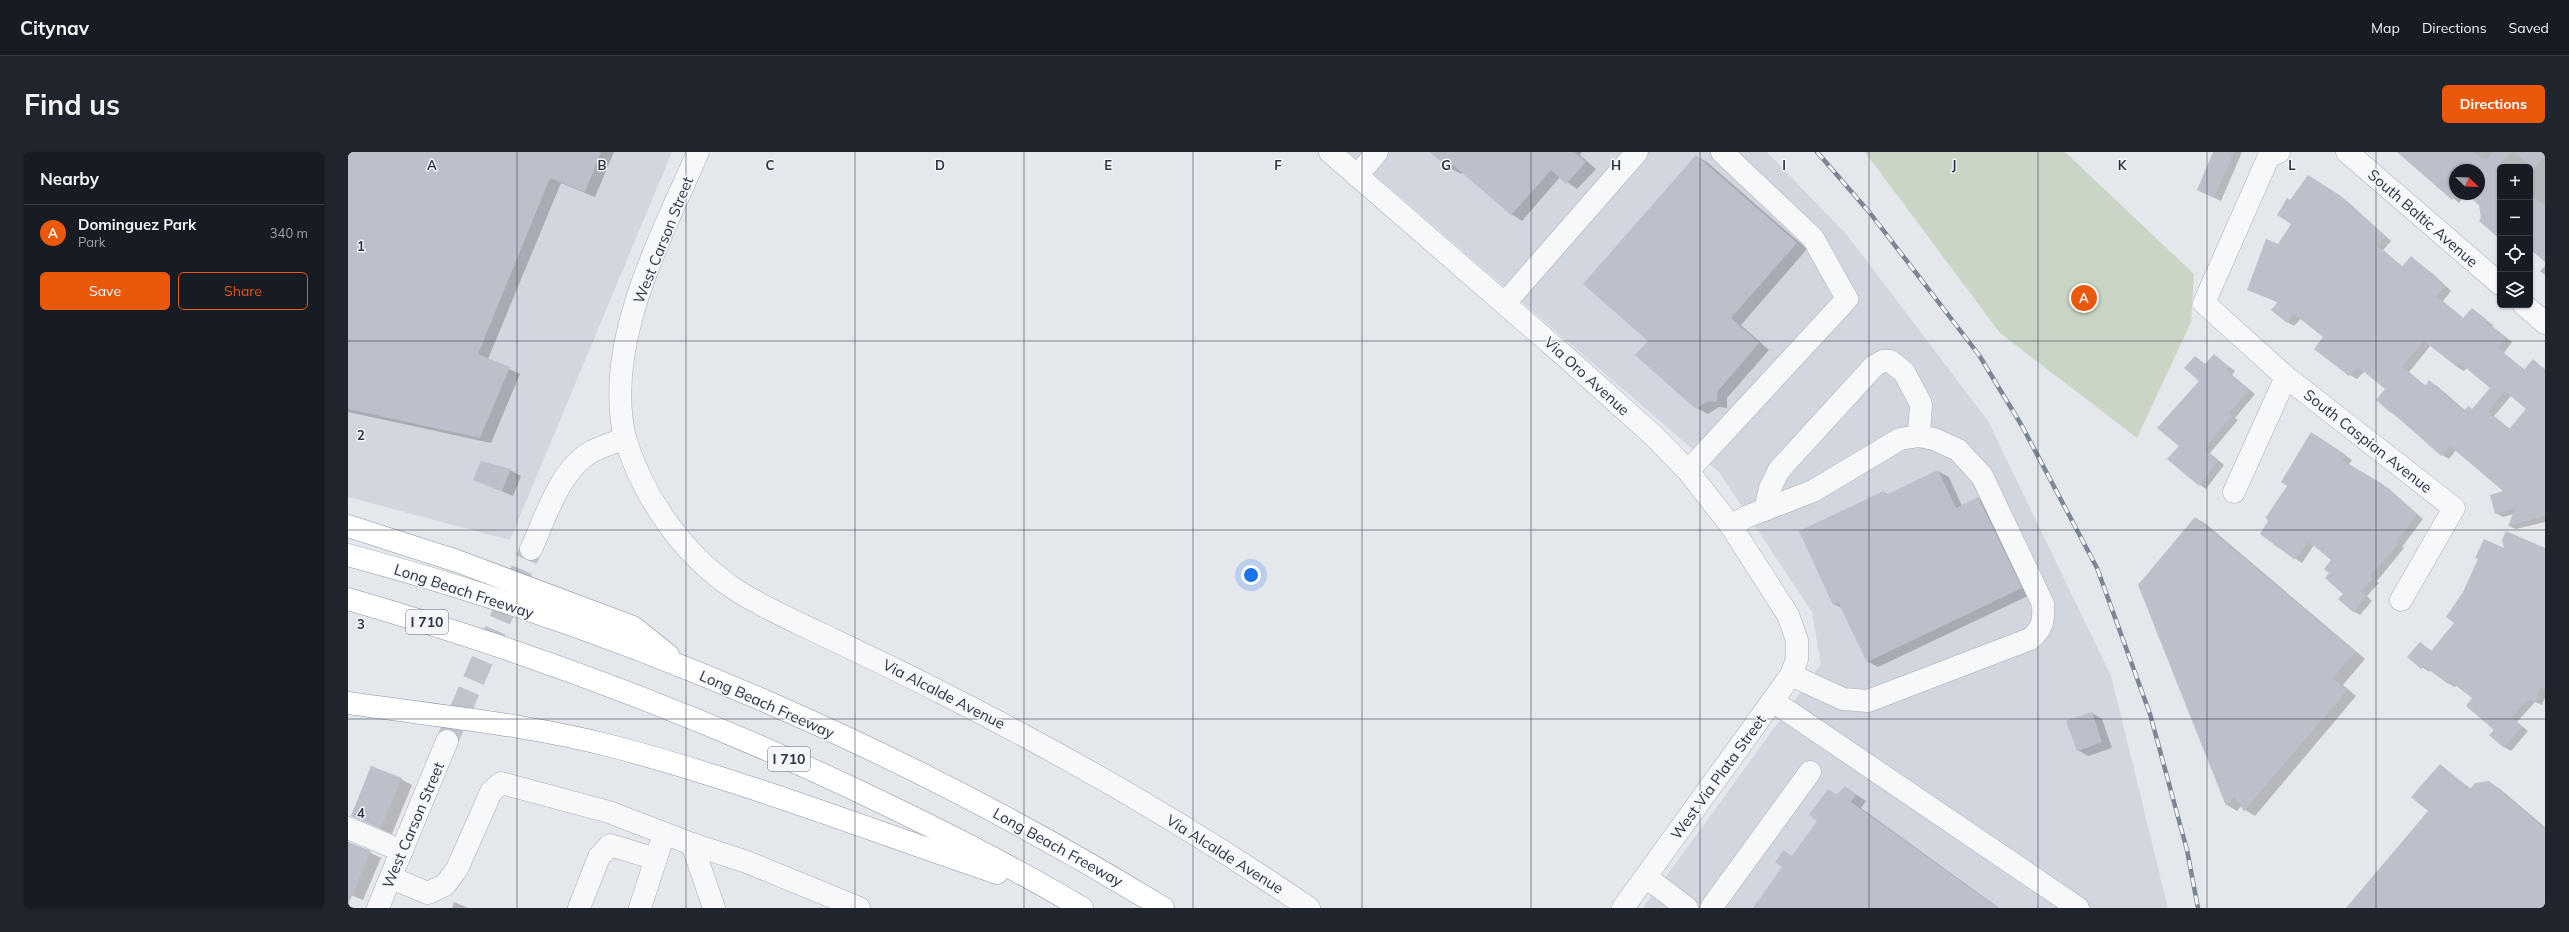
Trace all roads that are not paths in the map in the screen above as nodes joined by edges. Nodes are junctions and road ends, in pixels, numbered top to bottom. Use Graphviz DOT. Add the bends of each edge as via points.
graph roads {
  1 [pos="698,152"];
  2 [pos="1330,152"];
  3 [pos="1377,152"];
  4 [pos="1637,152"];
  5 [pos="1722,152"];
  6 [pos="2278,152"];
  7 [pos="2347,152"];
  8 [pos="1357,176"];
  9 [pos="2497,281"];
  10 [pos="1505,303"];
  11 [pos="2528,308"];
  12 [pos="2545,323"];
  13 [pos="2286,377"];
  14 [pos="1919,436"];
  15 [pos="625,438"];
  16 [pos="1688,471"];
  17 [pos="2234,492"];
  18 [pos="1765,510"];
  19 [pos="348,526"];
  20 [pos="1731,526"];
  21 [pos="531,549"];
  22 [pos="348,555"];
  23 [pos="348,599"];
  24 [pos="2401,600"];
  25 [pos="1797,640"];
  26 [pos="682,666"];
  27 [pos="1791,675"];
  28 [pos="1773,701"];
  29 [pos="348,702"];
  30 [pos="448,741"];
  31 [pos="1810,772"];
  32 [pos="348,828"];
  33 [pos="664,833"];
  34 [pos="692,844"];
  35 [pos="402,851"];
  36 [pos="656,859"];
  37 [pos="1646,876"];
  38 [pos="390,878"];
  39 [pos="1060,895"];
  40 [pos="378,908"];
  41 [pos="579,908"];
  42 [pos="640,908"];
  43 [pos="714,908"];
  44 [pos="859,908"];
  45 [pos="1082,908"];
  46 [pos="1163,908"];
  47 [pos="1309,908"];
  48 [pos="1623,908"];
  49 [pos="1687,908"];
  50 [pos="1711,908"];
  51 [pos="2078,908"];
  1 -- 15 [label="street, West Carson Street" via="648,268 629,330 620,378 621,421"];
  2 -- 8 [label="street, Via Oro Avenue"];
  3 -- 8 [label="street"];
  4 -- 10 [label="street"];
  5 -- 16 [label="street" via="1813,238 1847,299"];
  6 -- 13 [label="street, South Caspian Avenue" via="2269,156 2204,303"];
  7 -- 9 [label="street, South Baltic Avenue"];
  8 -- 10 [label="street, Via Oro Avenue"];
  10 -- 16 [label="street, Via Oro Avenue" via="1654,436"];
  11 -- 12 [label="street"];
  13 -- 17 [label="street"];
  13 -- 24 [label="street, South Caspian Avenue" via="2454,508"];
  14 -- 18 [label="street" via="1900,439 1813,491"];
  14 -- 18 [label="street" via="1921,404 1904,372 1890,361 1883,360 1874,366 1779,470 1770,488"];
  14 -- 27 [label="street" via="1934,439 1958,450 1982,476 2038,590 2044,618 2039,632 2030,638 1868,701 1843,699"];
  15 -- 21 [label="street" via="591,452 576,463 565,478"];
  15 -- 47 [label="street, Via Alcalde Avenue" via="646,490 667,524 696,556 732,587 775,612 1028,737 1138,799"];
  16 -- 20 [label="street, Via Oro Avenue"];
  18 -- 20 [label="street"];
  19 -- 26 [label="highway" via="456,561 633,627"];
  20 -- 25 [label="street, Via Oro Avenue" via="1788,615"];
  22 -- 26 [label="highway, Long Beach Freeway / I 710" via="487,596"];
  23 -- 39 [label="highway, I 710" via="506,647 702,720 919,820"];
  25 -- 27 [label="street, West Via Plata Street" via="1797,659"];
  26 -- 46 [label="highway, Long Beach Freeway / I 710" via="880,755 1010,819"];
  27 -- 28 [label="street, West Via Plata Street"];
  28 -- 37 [label="street, West Via Plata Street"];
  28 -- 51 [label="street"];
  29 -- 39 [label="highway" via="543,732 613,746 700,771"];
  30 -- 35 [label="street, West Carson Street"];
  31 -- 50 [label="street"];
  32 -- 35 [label="street"];
  33 -- 34 [label="street"];
  33 -- 36 [label="street"];
  33 -- 38 [label="street" via="609,812 501,783 491,792 457,869 445,885 428,893"];
  34 -- 43 [label="street"];
  34 -- 44 [label="street" via="748,862"];
  35 -- 38 [label="street, West Carson Street"];
  36 -- 41 [label="street" via="610,845 599,856"];
  36 -- 42 [label="street"];
  37 -- 48 [label="street, West Via Plata Street"];
  37 -- 49 [label="street"];
  38 -- 40 [label="street, West Carson Street"];
  39 -- 45 [label="highway, I 710"];
}
